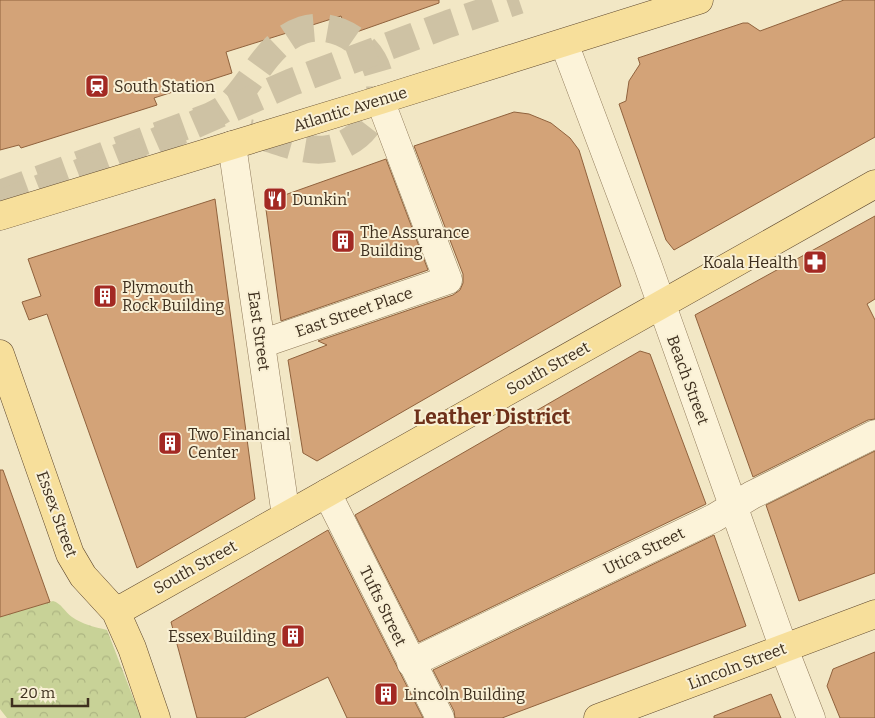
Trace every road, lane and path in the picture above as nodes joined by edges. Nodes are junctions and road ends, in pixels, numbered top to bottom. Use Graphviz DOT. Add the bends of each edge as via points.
graph roads {
  1 [pos="699,0"];
  2 [pos="564,43"];
  3 [pos="380,100"];
  4 [pos="232,145"];
  5 [pos="875,184"];
  6 [pos="0,216"];
  7 [pos="660,305"];
  8 [pos="261,344"];
  9 [pos="0,354"];
  10 [pos="875,434"];
  11 [pos="327,493"];
  12 [pos="734,506"];
  13 [pos="286,516"];
  14 [pos="116,612"];
  15 [pos="875,614"];
  16 [pos="784,649"];
  17 [pos="411,663"];
  18 [pos="156,718"];
  19 [pos="440,718"];
  20 [pos="598,718"];
  21 [pos="811,718"];
  1 -- 2 [label="main road, Atlantic Avenue"];
  2 -- 3 [label="main road, Atlantic Avenue"];
  2 -- 7 [label="street, Beach Street"];
  3 -- 4 [label="main road, Atlantic Avenue"];
  3 -- 8 [label="street, East Street Place" via="448,280"];
  4 -- 6 [label="main road, Atlantic Avenue"];
  4 -- 8 [label="street, East Street"];
  5 -- 7 [label="main road, South Street"];
  7 -- 11 [label="main road, South Street"];
  7 -- 12 [label="street, Beach Street"];
  8 -- 13 [label="street, East Street"];
  9 -- 14 [label="main road, Essex Street" via="70,554 83,576"];
  10 -- 12 [label="street, Utica Street"];
  11 -- 13 [label="main road, South Street"];
  11 -- 17 [label="street, Tufts Street"];
  12 -- 16 [label="street, Beach Street"];
  12 -- 17 [label="street, Utica Street"];
  13 -- 14 [label="main road, South Street"];
  14 -- 18 [label="main road, Essex Street"];
  15 -- 16 [label="main road, Lincoln Street"];
  16 -- 20 [label="main road, Lincoln Street"];
  16 -- 21 [label="street, Beach Street"];
  17 -- 19 [label="street, Tufts Street"];
}
